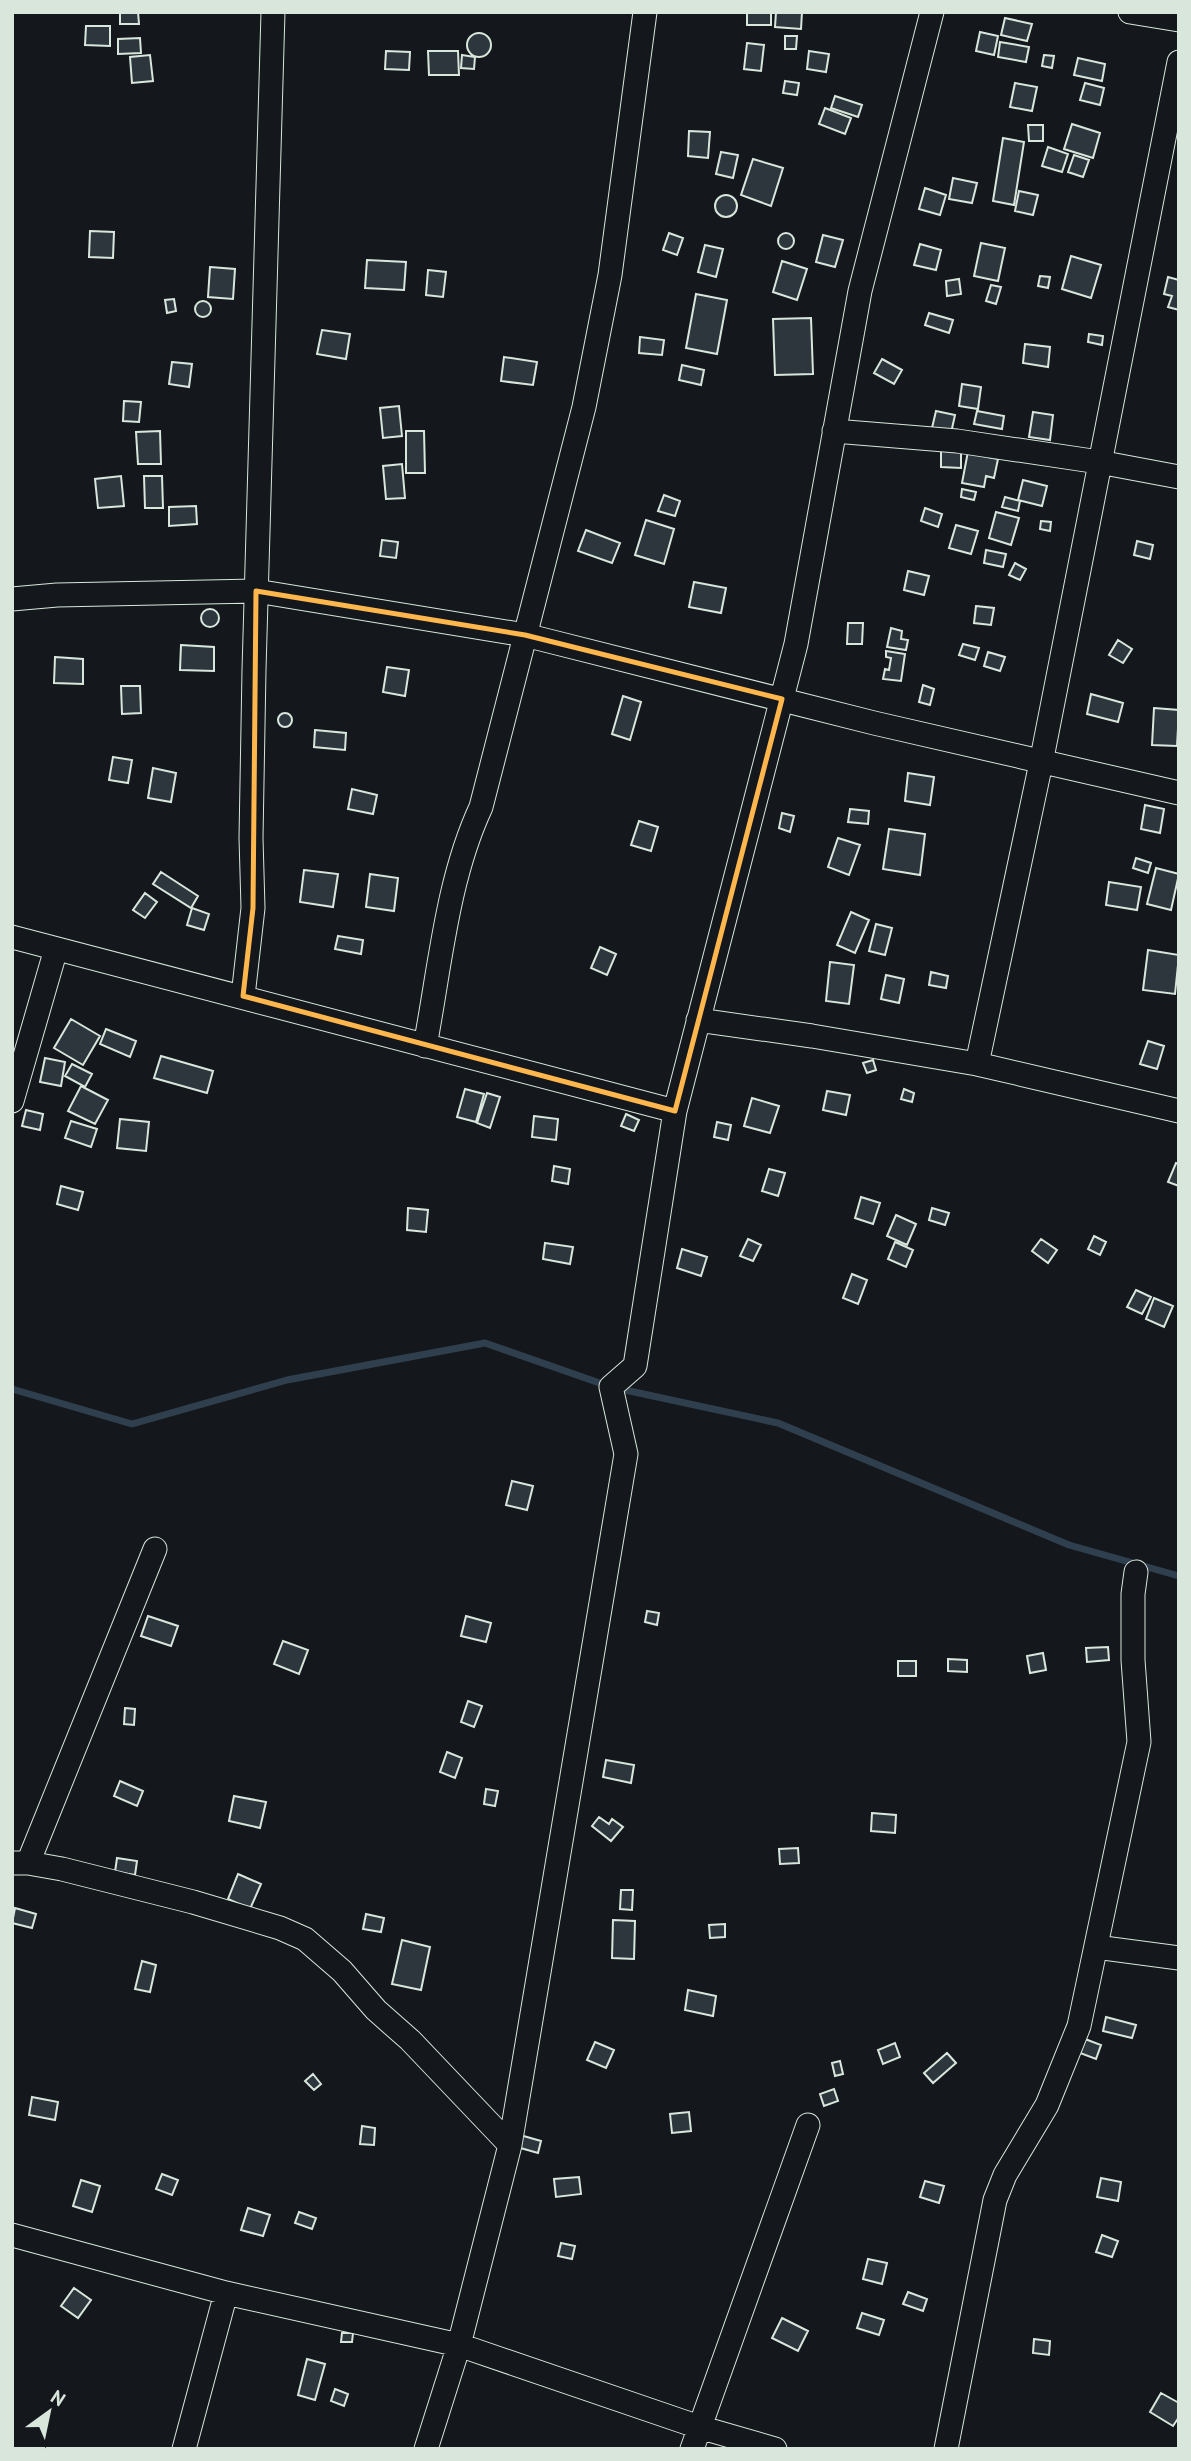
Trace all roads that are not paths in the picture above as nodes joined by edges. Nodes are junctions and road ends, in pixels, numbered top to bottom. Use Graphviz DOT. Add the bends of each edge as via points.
graph roads {
  1 [pos="272,12"];
  2 [pos="645,12"];
  3 [pos="932,12"];
  4 [pos="1130,12"];
  5 [pos="1179,20"];
  6 [pos="1179,62"];
  7 [pos="834,431"];
  8 [pos="1099,462"];
  9 [pos="1179,477"];
  10 [pos="256,591"];
  11 [pos="12,598"];
  12 [pos="525,635"];
  13 [pos="782,699"];
  14 [pos="1041,763"];
  15 [pos="1179,793"];
  16 [pos="12,937"];
  17 [pos="56,949"];
  18 [pos="243,996"];
  19 [pos="698,1020"];
  20 [pos="425,1046"];
  21 [pos="977,1064"];
  22 [pos="12,1101"];
  23 [pos="675,1111"];
  24 [pos="1179,1111"];
  25 [pos="155,1549"];
  26 [pos="1136,1572"];
  27 [pos="20,1863"];
  28 [pos="1096,1947"];
  29 [pos="1179,1958"];
  30 [pos="808,2125"];
  31 [pos="510,2145"];
  32 [pos="12,2235"];
  33 [pos="226,2293"];
  34 [pos="459,2345"];
  35 [pos="695,2438"];
  36 [pos="184,2449"];
  37 [pos="426,2449"];
  38 [pos="775,2449"];
  39 [pos="946,2449"];
  1 -- 10 [label="street"];
  2 -- 12 [label="street" via="610,275 584,407"];
  3 -- 7 [label="street" via="860,291"];
  4 -- 5 [label="street"];
  6 -- 8 [label="street"];
  7 -- 8 [label="street" via="957,441"];
  7 -- 13 [label="street"];
  8 -- 9 [label="street"];
  8 -- 14 [label="street"];
  10 -- 11 [label="street"];
  10 -- 12 [label="street"];
  10 -- 18 [label="street" via="253,908"];
  12 -- 13 [label="street"];
  12 -- 20 [label="street" via="481,807 458,866"];
  13 -- 14 [label="street"];
  13 -- 19 [label="street"];
  14 -- 15 [label="street"];
  14 -- 21 [label="street"];
  16 -- 17 [label="street"];
  17 -- 18 [label="street"];
  17 -- 22 [label="street"];
  18 -- 20 [label="street"];
  19 -- 21 [label="street"];
  19 -- 23 [label="street"];
  20 -- 23 [label="street"];
  21 -- 24 [label="street"];
  23 -- 31 [label="street" via="635,1366 611,1387 626,1454"];
  25 -- 27 [label="street"];
  26 -- 28 [label="street" via="1133,1660 1139,1742"];
  27 -- 31 [label="street" via="193,1902 306,1939"];
  28 -- 29 [label="street"];
  28 -- 39 [label="street" via="1079,2026 1047,2105 995,2200"];
  30 -- 35 [label="street"];
  31 -- 34 [label="street"];
  32 -- 33 [label="street"];
  33 -- 34 [label="street"];
  33 -- 36 [label="street"];
  34 -- 35 [label="street"];
  34 -- 37 [label="street"];
  35 -- 38 [label="street"];
}
